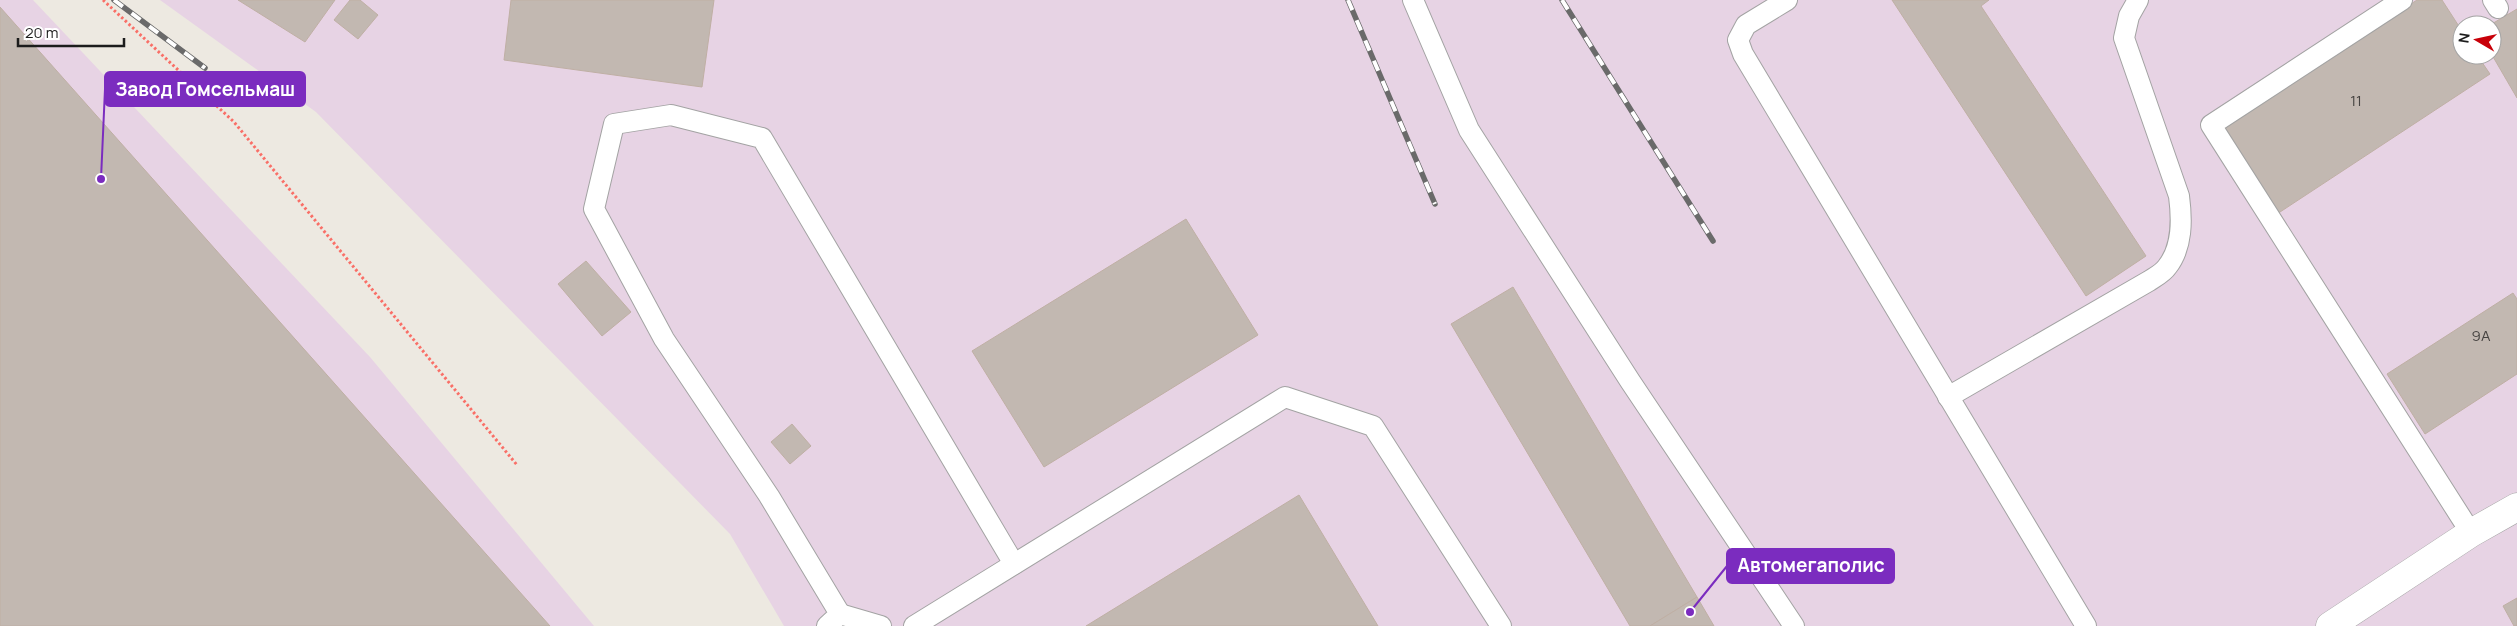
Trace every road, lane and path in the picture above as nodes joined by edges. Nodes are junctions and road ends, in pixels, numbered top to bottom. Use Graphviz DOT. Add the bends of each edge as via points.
graph roads {
  1 [pos="103,0"];
  2 [pos="1413,0"];
  3 [pos="1787,0"];
  4 [pos="2138,0"];
  5 [pos="2402,0"];
  6 [pos="1948,397"];
  7 [pos="517,465"];
  8 [pos="2517,507"];
  9 [pos="2471,533"];
  10 [pos="1014,564"];
  11 [pos="834,620"];
  12 [pos="881,626"];
  13 [pos="914,626"];
  14 [pos="1501,626"];
  15 [pos="1794,626"];
  16 [pos="2086,626"];
  17 [pos="2330,626"];
  1 -- 7 [label="path" via="234,122"];
  2 -- 15 [label="lane" via="1469,130 1630,381"];
  3 -- 6 [label="lane" via="1746,25 1738,40 1743,54"];
  4 -- 6 [label="lane" via="2129,16 2124,38 2179,196 2182,220 2178,247 2167,267 2149,281"];
  5 -- 9 [label="lane" via="2211,125"];
  6 -- 16 [label="lane"];
  8 -- 9 [label="street"];
  9 -- 17 [label="street"];
  10 -- 11 [label="lane" via="762,138 671,115 614,124 594,208 664,339 769,496"];
  10 -- 13 [label="lane"];
  10 -- 14 [label="lane" via="1285,397 1373,426"];
  11 -- 12 [label="lane"];
}
